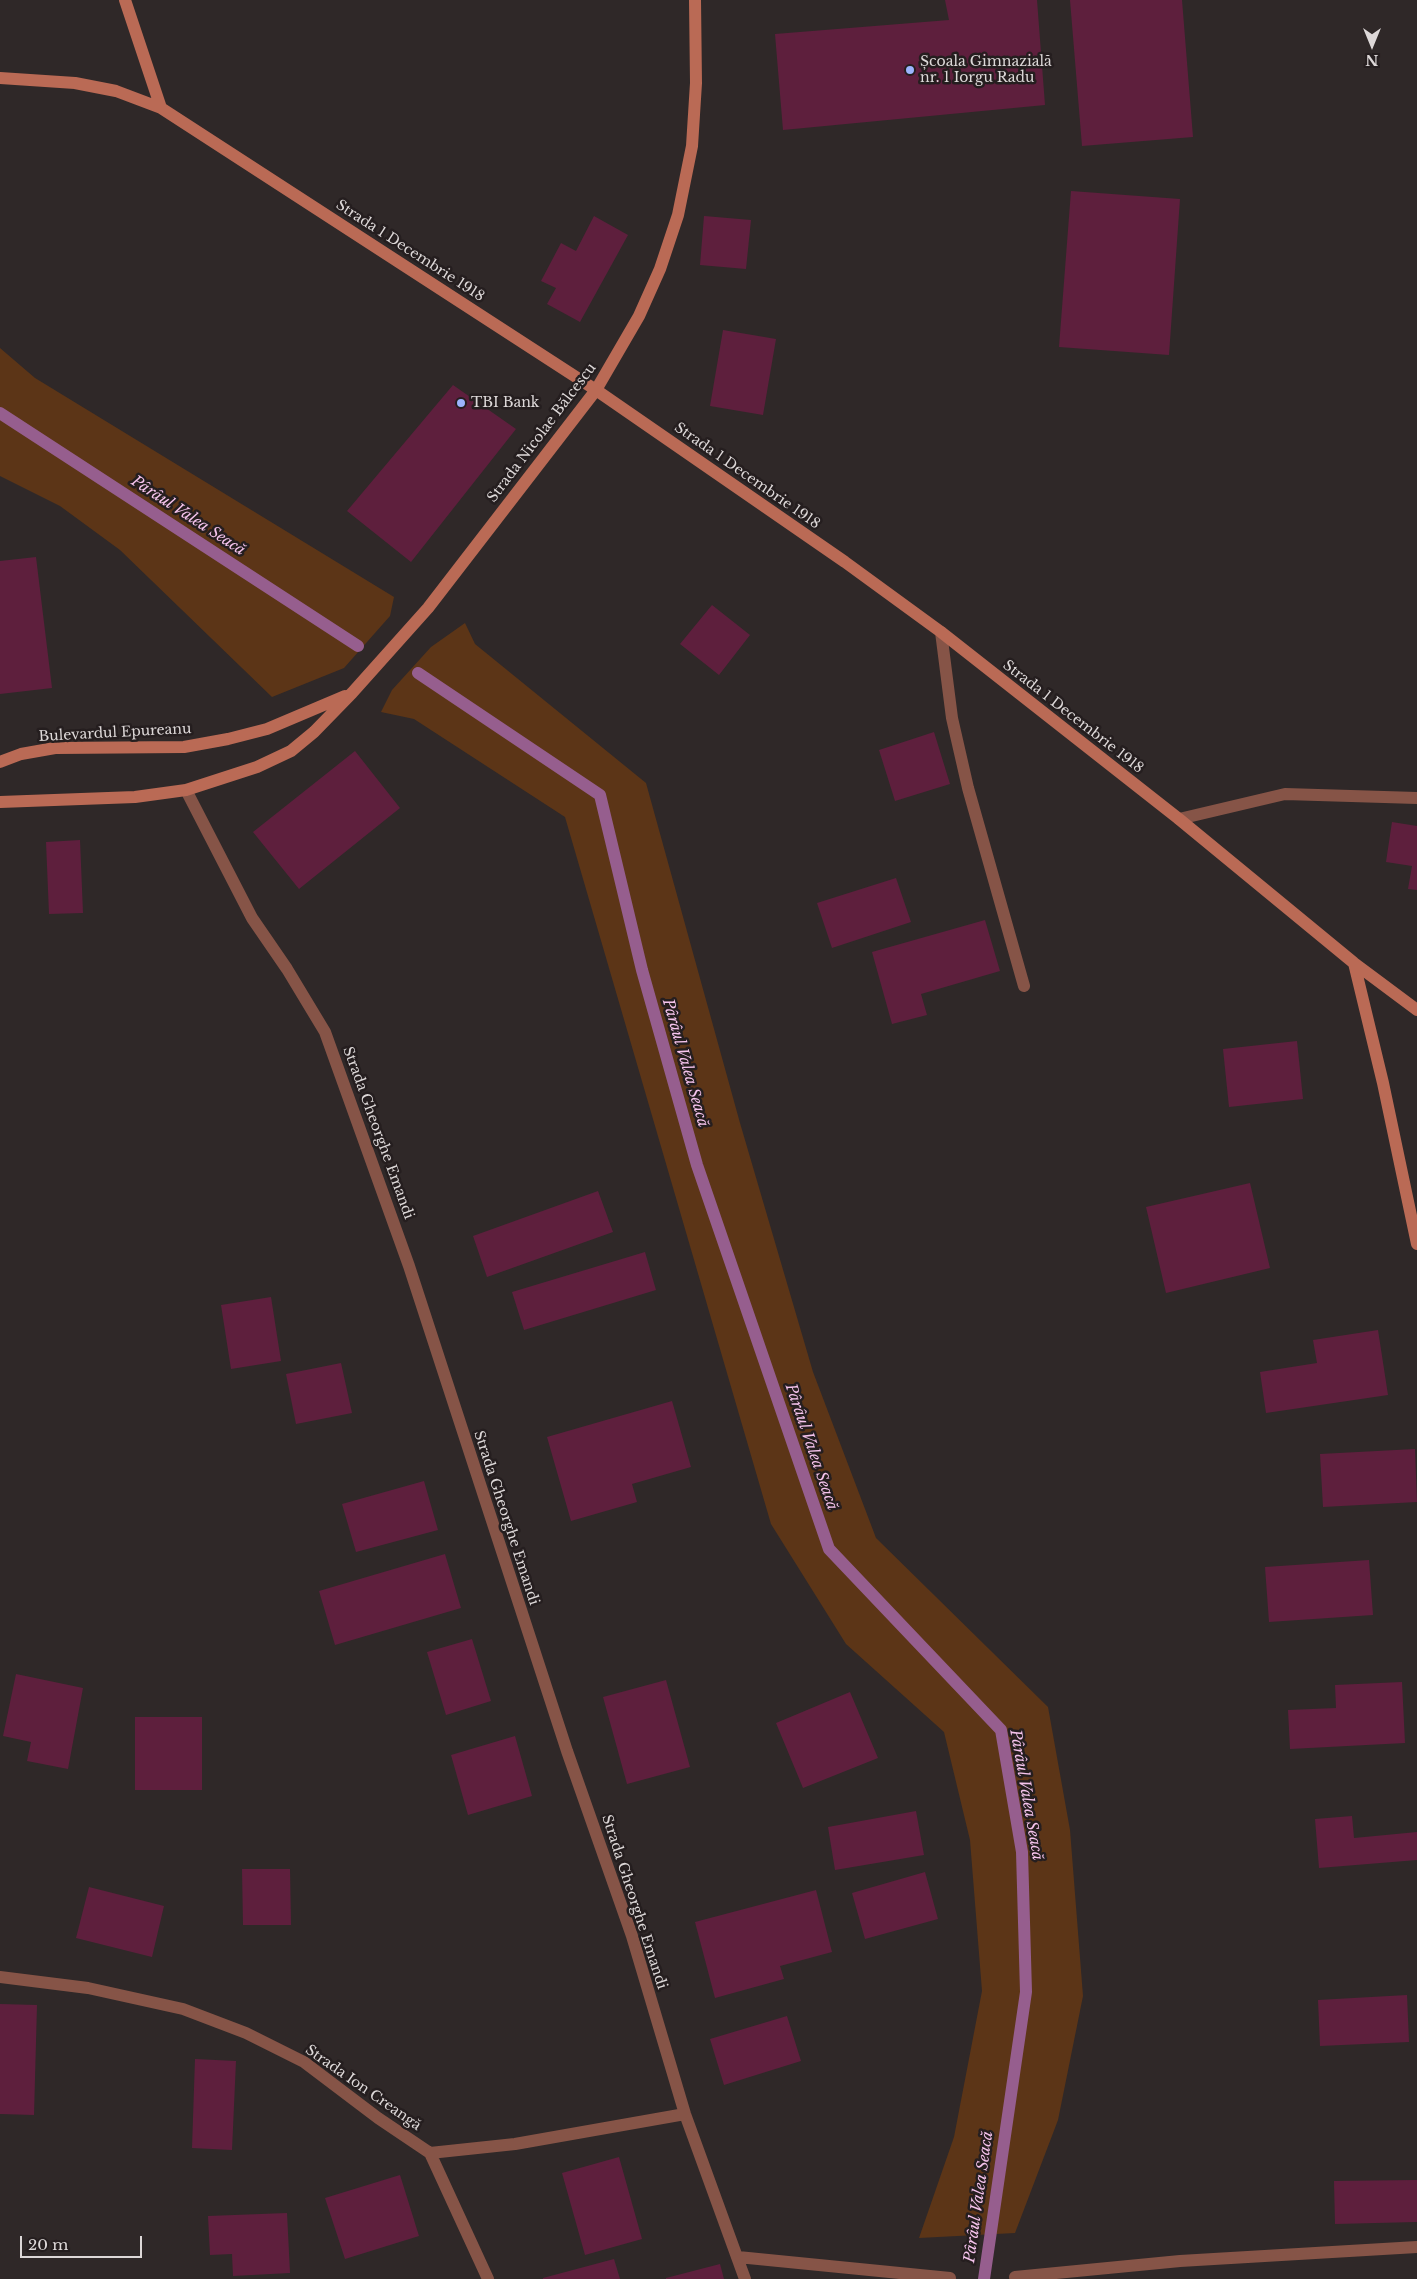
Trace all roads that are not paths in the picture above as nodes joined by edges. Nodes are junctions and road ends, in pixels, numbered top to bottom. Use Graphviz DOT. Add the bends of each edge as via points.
graph roads {
  1 [pos="125,0"];
  2 [pos="695,0"];
  3 [pos="0,78"];
  4 [pos="161,108"];
  5 [pos="596,390"];
  6 [pos="941,632"];
  7 [pos="352,693"];
  8 [pos="0,762"];
  9 [pos="186,790"];
  10 [pos="1417,798"];
  11 [pos="0,802"];
  12 [pos="1179,819"];
  13 [pos="1354,963"];
  14 [pos="1024,986"];
  15 [pos="1417,1010"];
  16 [pos="1417,1244"];
  17 [pos="0,1977"];
  18 [pos="685,2114"];
  19 [pos="430,2153"];
  20 [pos="1417,2247"];
  21 [pos="738,2258"];
  22 [pos="1015,2277"];
  23 [pos="950,2278"];
  24 [pos="488,2279"];
  25 [pos="745,2279"];
  1 -- 4 [label="main road"];
  2 -- 5 [label="main road, Strada Nicolae Bălcescu" via="696,83 692,146 678,215 660,269 639,316"];
  3 -- 4 [label="main road, Strada 1 Decembrie 1918" via="74,83 116,91"];
  4 -- 5 [label="main road, Strada 1 Decembrie 1918"];
  5 -- 6 [label="main road, Strada 1 Decembrie 1918"];
  5 -- 7 [label="main road, Strada Nicolae Bălcescu" via="428,608"];
  6 -- 12 [label="main road, Strada 1 Decembrie 1918"];
  6 -- 14 [label="street" via="952,718 968,788"];
  7 -- 8 [label="main road, Bulevardul Epureanu" via="267,729 228,739 184,747 55,748 21,754"];
  7 -- 9 [label="main road" via="291,751 257,767"];
  9 -- 11 [label="main road" via="135,797"];
  9 -- 18 [label="street, Strada Gheorghe Emandi" via="252,918 326,1032 409,1266 566,1751 632,1936"];
  10 -- 12 [label="street" via="1284,794"];
  12 -- 13 [label="main road, Strada 1 Decembrie 1918"];
  13 -- 15 [label="main road, Strada 1 Decembrie 1918"];
  13 -- 16 [label="main road"];
  17 -- 19 [label="street, Strada Ion Creangă" via="88,1988 183,2008 246,2033 304,2062"];
  18 -- 19 [label="street" via="515,2144"];
  18 -- 21 [label="street, Strada Gheorghe Emandi"];
  19 -- 24 [label="street"];
  20 -- 22 [label="street" via="1180,2261"];
  21 -- 23 [label="street"];
  21 -- 25 [label="street, Strada Gheorghe Emandi"];
}
